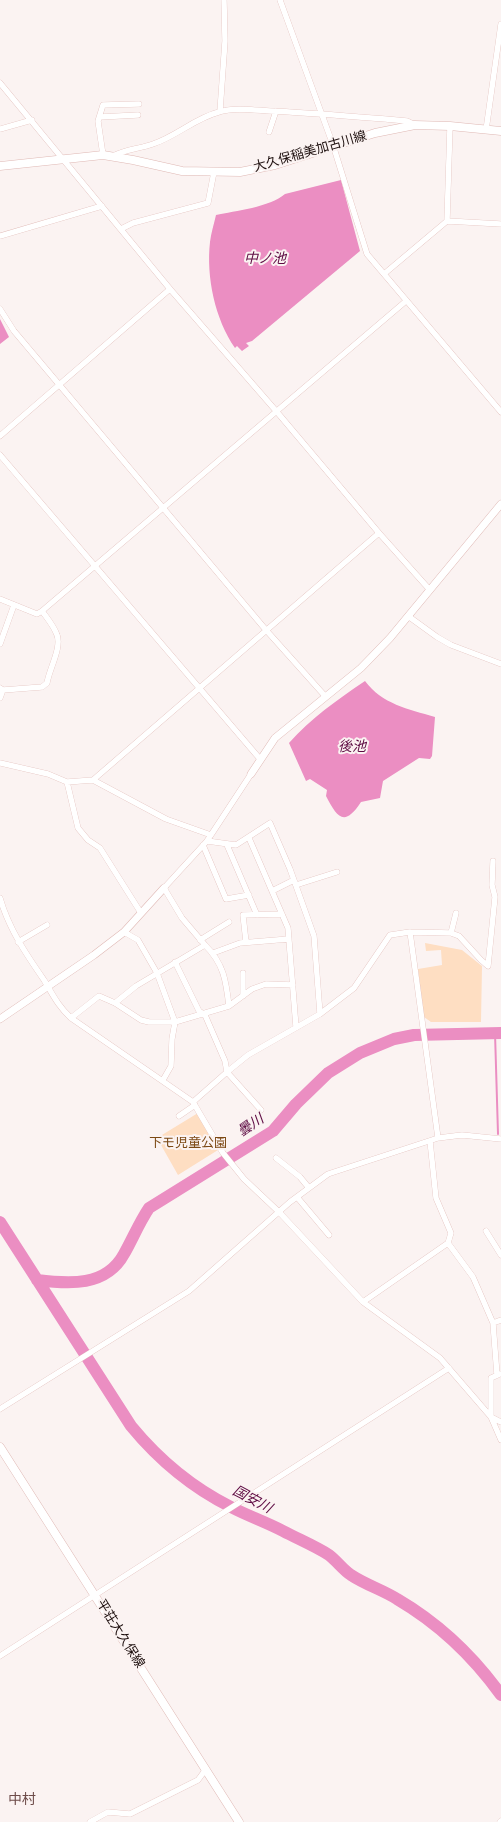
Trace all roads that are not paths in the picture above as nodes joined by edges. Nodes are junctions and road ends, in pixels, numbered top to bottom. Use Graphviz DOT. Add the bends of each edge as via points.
graph roads {
  1 [pos="224,0"];
  2 [pos="280,0"];
  3 [pos="501,24"];
  4 [pos="0,83"];
  5 [pos="139,104"];
  6 [pos="220,111"];
  7 [pos="276,111"];
  8 [pos="321,113"];
  9 [pos="138,115"];
  10 [pos="100,117"];
  11 [pos="32,120"];
  12 [pos="415,125"];
  13 [pos="450,126"];
  14 [pos="0,129"];
  15 [pos="486,130"];
  16 [pos="501,131"];
  17 [pos="269,132"];
  18 [pos="333,145"];
  19 [pos="103,155"];
  20 [pos="113,156"];
  21 [pos="64,159"];
  22 [pos="0,166"];
  23 [pos="214,172"];
  24 [pos="102,206"];
  25 [pos="447,220"];
  26 [pos="501,224"];
  27 [pos="121,229"];
  28 [pos="0,236"];
  29 [pos="384,274"];
  30 [pos="170,289"];
  31 [pos="406,301"];
  32 [pos="0,309"];
  33 [pos="60,385"];
  34 [pos="277,412"];
  35 [pos="501,412"];
  36 [pos="0,436"];
  37 [pos="0,455"];
  38 [pos="501,504"];
  39 [pos="163,507"];
  40 [pos="379,533"];
  41 [pos="96,566"];
  42 [pos="429,589"];
  43 [pos="0,599"];
  44 [pos="14,605"];
  45 [pos="42,611"];
  46 [pos="408,616"];
  47 [pos="266,630"];
  48 [pos="0,644"];
  49 [pos="501,664"];
  50 [pos="199,686"];
  51 [pos="2,689"];
  52 [pos="325,696"];
  53 [pos="0,698"];
  54 [pos="260,759"];
  55 [pos="0,763"];
  56 [pos="251,774"];
  57 [pos="93,780"];
  58 [pos="67,782"];
  59 [pos="210,835"];
  60 [pos="249,838"];
  61 [pos="205,843"];
  62 [pos="227,845"];
  63 [pos="493,861"];
  64 [pos="337,872"];
  65 [pos="295,883"];
  66 [pos="164,888"];
  67 [pos="272,891"];
  68 [pos="249,895"];
  69 [pos="0,898"];
  70 [pos="140,913"];
  71 [pos="456,913"];
  72 [pos="282,914"];
  73 [pos="257,915"];
  74 [pos="229,922"];
  75 [pos="48,925"];
  76 [pos="124,932"];
  77 [pos="410,932"];
  78 [pos="450,933"];
  79 [pos="289,939"];
  80 [pos="200,940"];
  81 [pos="18,942"];
  82 [pos="246,942"];
  83 [pos="205,945"];
  84 [pos="213,953"];
  85 [pos="175,962"];
  86 [pos="157,973"];
  87 [pos="243,973"];
  88 [pos="293,986"];
  89 [pos="48,987"];
  90 [pos="243,996"];
  91 [pos="115,1003"];
  92 [pos="229,1006"];
  93 [pos="320,1014"];
  94 [pos="205,1015"];
  95 [pos="71,1018"];
  96 [pos="0,1019"];
  97 [pos="175,1022"];
  98 [pos="296,1027"];
  99 [pos="227,1072"];
  100 [pos="163,1080"];
  101 [pos="194,1104"];
  102 [pos="261,1110"];
  103 [pos="179,1116"];
  104 [pos="438,1138"];
  105 [pos="501,1139"];
  106 [pos="430,1141"];
  107 [pos="276,1158"];
  108 [pos="309,1188"];
  109 [pos="297,1197"];
  110 [pos="279,1212"];
  111 [pos="486,1231"];
  112 [pos="329,1235"];
  113 [pos="448,1243"];
  114 [pos="501,1255"];
  115 [pos="363,1302"];
  116 [pos="501,1320"];
  117 [pos="493,1323"];
  118 [pos="449,1368"];
  119 [pos="499,1374"];
  120 [pos="0,1409"];
  121 [pos="491,1417"];
  122 [pos="501,1422"];
  123 [pos="501,1440"];
  124 [pos="0,1447"];
  125 [pos="95,1595"];
  126 [pos="0,1656"];
  127 [pos="206,1769"];
  128 [pos="90,1822"];
  129 [pos="239,1822"];
  1 -- 6 [label="street" via="225,41"];
  2 -- 8 [label="street"];
  3 -- 15 [label="street"];
  4 -- 11 [label="street"];
  5 -- 10 [label="street" via="104,105"];
  6 -- 7 [label="street"];
  6 -- 20 [label="street" via="169,138 152,145 122,151"];
  7 -- 8 [label="street"];
  7 -- 17 [label="street"];
  8 -- 12 [label="street" via="407,121"];
  8 -- 18 [label="street"];
  9 -- 10 [label="street"];
  10 -- 19 [label="street" via="98,121"];
  11 -- 14 [label="street"];
  11 -- 21 [label="street"];
  12 -- 13 [label="main road, 大久保稲美加古川線"];
  12 -- 18 [label="main road, 大久保稲美加古川線"];
  13 -- 15 [label="main road, 大久保稲美加古川線"];
  13 -- 25 [label="street"];
  15 -- 16 [label="main road, 大久保稲美加古川線"];
  18 -- 23 [label="main road, 大久保稲美加古川線" via="258,169"];
  18 -- 29 [label="street" via="367,254"];
  19 -- 20 [label="main road, 大久保稲美加古川線"];
  19 -- 21 [label="main road, 大久保稲美加古川線"];
  20 -- 23 [label="main road, 大久保稲美加古川線" via="182,171"];
  21 -- 22 [label="main road, 大久保稲美加古川線"];
  21 -- 24 [label="street"];
  23 -- 27 [label="street" via="208,203 133,223"];
  24 -- 27 [label="street"];
  24 -- 28 [label="street"];
  25 -- 26 [label="street"];
  25 -- 29 [label="street"];
  27 -- 30 [label="street"];
  29 -- 31 [label="street"];
  30 -- 33 [label="street"];
  30 -- 34 [label="street"];
  31 -- 34 [label="street"];
  31 -- 35 [label="street"];
  32 -- 33 [label="street" via="14,331"];
  33 -- 36 [label="street"];
  33 -- 39 [label="street"];
  34 -- 39 [label="street"];
  34 -- 40 [label="street"];
  37 -- 41 [label="street"];
  38 -- 42 [label="street"];
  39 -- 41 [label="street"];
  39 -- 47 [label="street"];
  40 -- 42 [label="street"];
  40 -- 47 [label="street"];
  41 -- 45 [label="street"];
  41 -- 50 [label="street"];
  42 -- 46 [label="street"];
  43 -- 44 [label="street"];
  44 -- 45 [label="street" via="37,614"];
  44 -- 48 [label="street"];
  45 -- 51 [label="street" via="58,636 56,654 48,673 47,683 42,687"];
  46 -- 49 [label="street" via="437,638"];
  46 -- 52 [label="street" via="361,668"];
  47 -- 50 [label="street"];
  47 -- 52 [label="street"];
  50 -- 54 [label="street"];
  50 -- 57 [label="street"];
  51 -- 53 [label="street"];
  52 -- 54 [label="street" via="275,738"];
  54 -- 56 [label="street"];
  55 -- 58 [label="street" via="48,774"];
  56 -- 59 [label="street"];
  57 -- 58 [label="street"];
  57 -- 59 [label="street" via="166,818"];
  58 -- 70 [label="street" via="78,828 88,840 100,848"];
  59 -- 61 [label="street"];
  60 -- 62 [label="street" via="236,845"];
  60 -- 65 [label="street" via="270,823"];
  60 -- 67 [label="street"];
  61 -- 62 [label="street"];
  61 -- 66 [label="street"];
  61 -- 68 [label="street" via="226,899"];
  62 -- 68 [label="street"];
  63 -- 78 [label="street" via="492,885 495,896 488,966 459,936"];
  64 -- 65 [label="street"];
  65 -- 67 [label="street"];
  65 -- 93 [label="street" via="314,936"];
  66 -- 70 [label="street"];
  66 -- 80 [label="street"];
  67 -- 72 [label="street"];
  68 -- 73 [label="street"];
  69 -- 81 [label="street"];
  70 -- 76 [label="street"];
  71 -- 78 [label="street"];
  72 -- 73 [label="street"];
  72 -- 79 [label="street" via="288,928"];
  73 -- 82 [label="street" via="243,915"];
  74 -- 80 [label="street"];
  75 -- 81 [label="street"];
  76 -- 86 [label="street" via="138,940"];
  76 -- 89 [label="street"];
  77 -- 78 [label="street"];
  77 -- 93 [label="street" via="390,935 354,988"];
  77 -- 104 [label="street"];
  79 -- 82 [label="street"];
  79 -- 88 [label="street"];
  80 -- 83 [label="street"];
  81 -- 89 [label="street"];
  82 -- 84 [label="street"];
  83 -- 84 [label="street"];
  83 -- 85 [label="street"];
  84 -- 92 [label="street" via="226,977"];
  85 -- 86 [label="street"];
  85 -- 94 [label="street" via="199,1011"];
  86 -- 91 [label="street"];
  86 -- 97 [label="street"];
  87 -- 90 [label="street"];
  88 -- 90 [label="street" via="266,984 252,989"];
  88 -- 98 [label="street"];
  89 -- 95 [label="street" via="59,1006"];
  89 -- 96 [label="street"];
  90 -- 92 [label="street"];
  91 -- 95 [label="street" via="99,996"];
  91 -- 97 [label="street" via="141,1020"];
  92 -- 94 [label="street"];
  93 -- 98 [label="street"];
  94 -- 97 [label="street"];
  94 -- 99 [label="street" via="225,1061"];
  95 -- 100 [label="street"];
  97 -- 100 [label="street" via="171,1066"];
  98 -- 99 [label="street" via="248,1055"];
  99 -- 101 [label="street"];
  99 -- 102 [label="street"];
  100 -- 101 [label="street"];
  101 -- 103 [label="street"];
  101 -- 110 [label="street" via="229,1162"];
  104 -- 105 [label="street" via="462,1135"];
  104 -- 106 [label="street"];
  106 -- 108 [label="street" via="328,1174"];
  106 -- 113 [label="street" via="434,1189 451,1233"];
  107 -- 108 [label="street" via="300,1177"];
  108 -- 109 [label="street"];
  109 -- 110 [label="street"];
  109 -- 112 [label="street"];
  110 -- 115 [label="street"];
  110 -- 120 [label="street" via="189,1291"];
  111 -- 114 [label="street"];
  113 -- 115 [label="street"];
  113 -- 117 [label="street" via="473,1276"];
  115 -- 118 [label="street" via="440,1358"];
  116 -- 117 [label="street"];
  117 -- 119 [label="street"];
  118 -- 121 [label="street"];
  118 -- 125 [label="street"];
  119 -- 121 [label="street" via="491,1378"];
  121 -- 122 [label="street"];
  121 -- 123 [label="street"];
  124 -- 125 [label="main road, 平荘大久保線"];
  125 -- 126 [label="street"];
  125 -- 127 [label="main road, 平荘大久保線"];
  127 -- 128 [label="street" via="198,1780 130,1814 108,1812"];
  127 -- 129 [label="main road, 平荘大久保線"];
}
